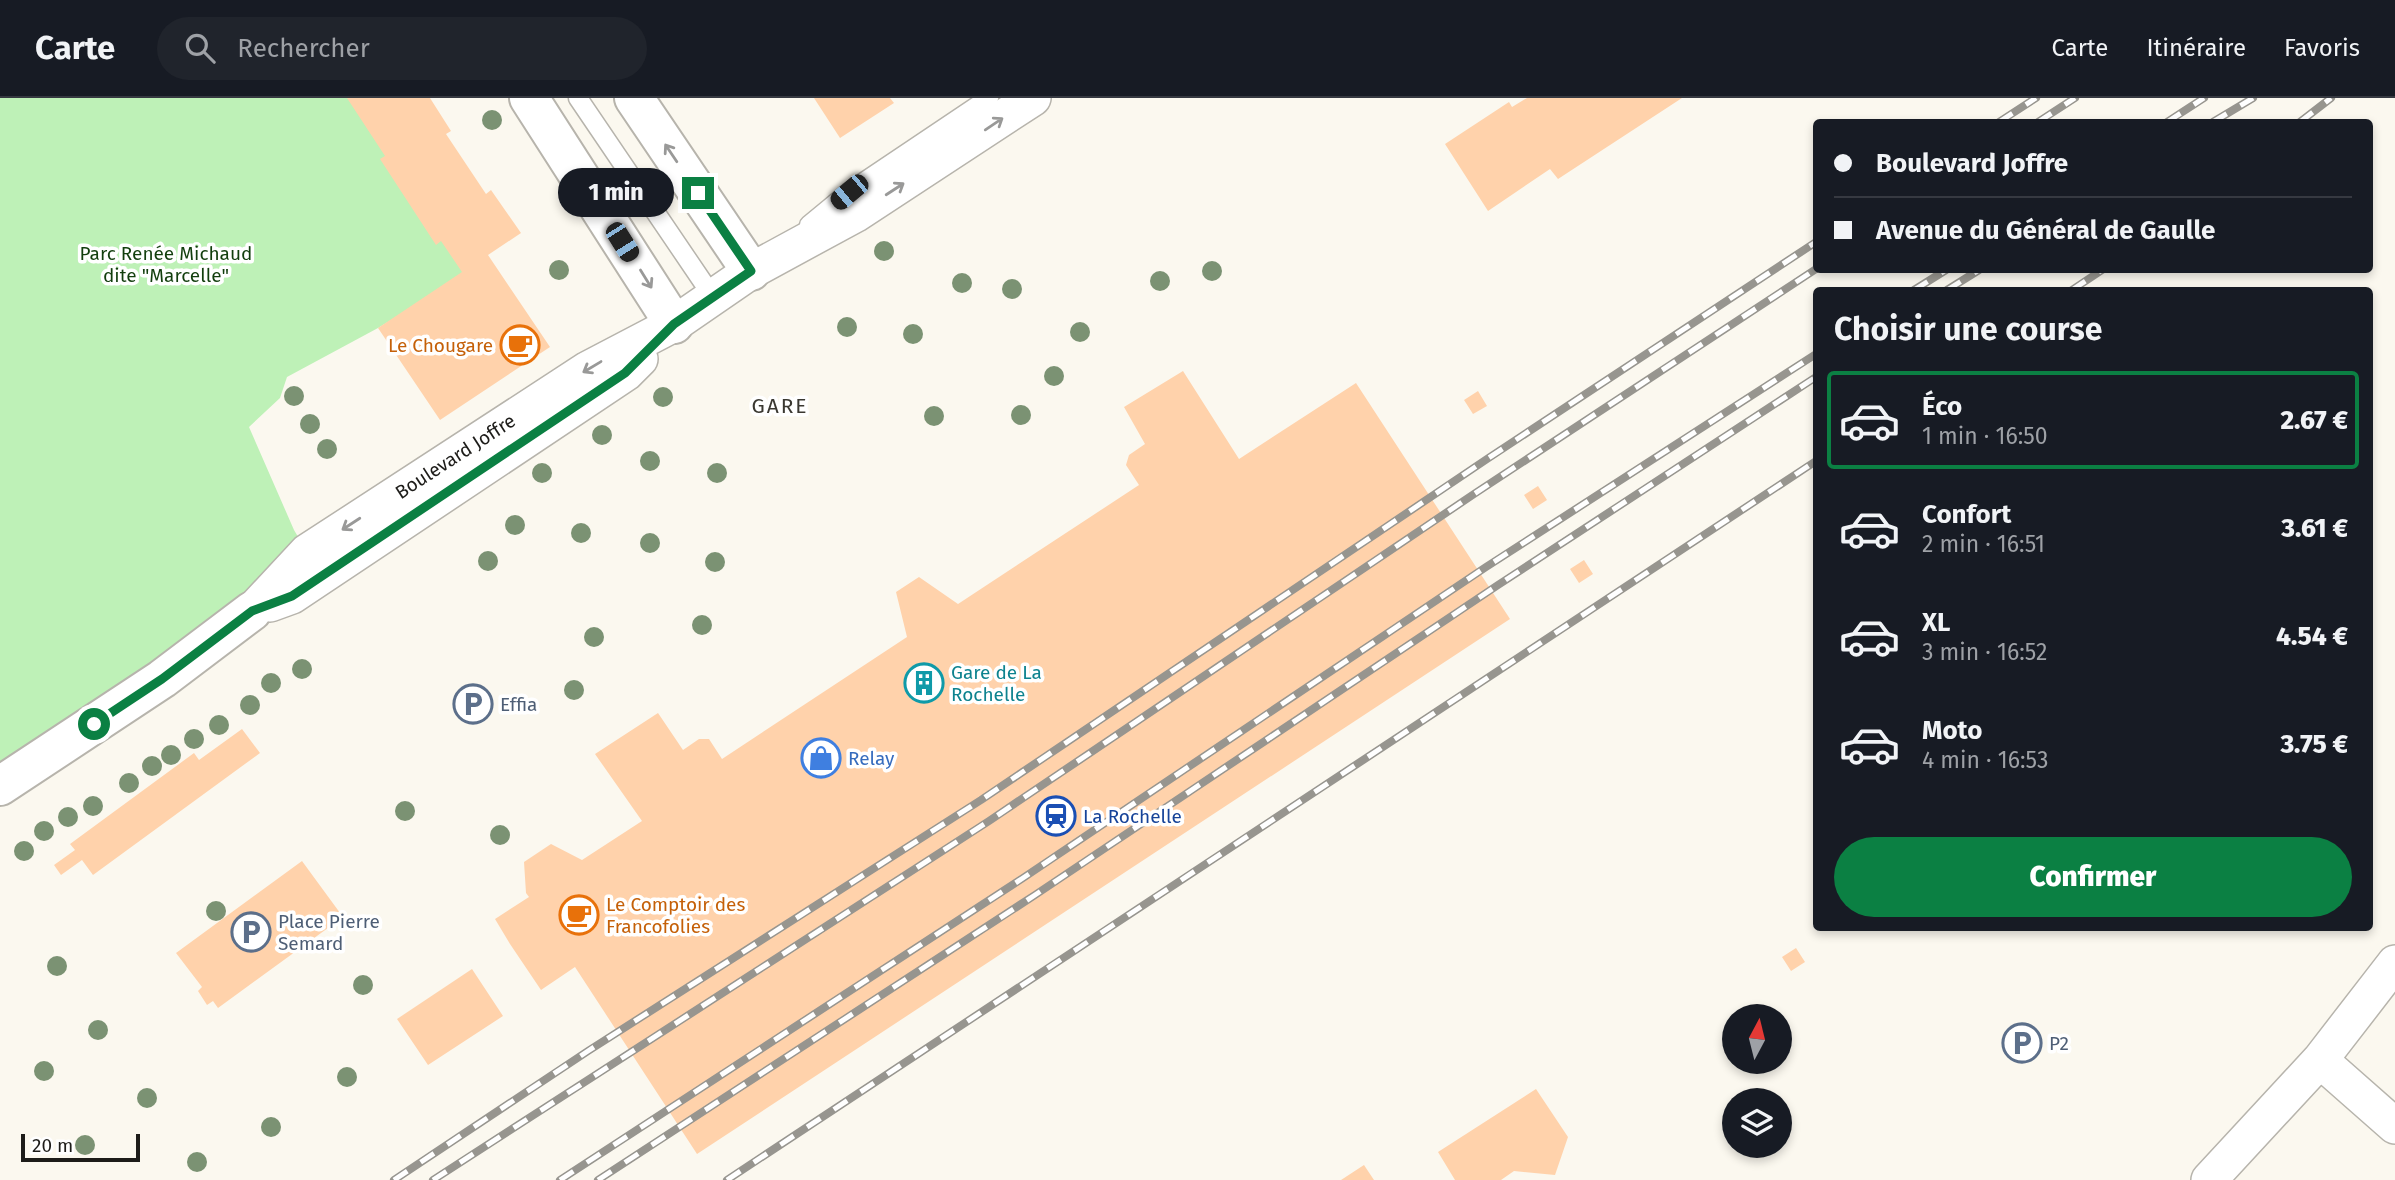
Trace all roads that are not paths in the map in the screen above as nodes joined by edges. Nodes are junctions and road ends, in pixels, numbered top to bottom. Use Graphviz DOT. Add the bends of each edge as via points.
graph roads {
  1 [pos="530,98"];
  2 [pos="578,98"];
  3 [pos="634,98"];
  4 [pos="989,98"];
  5 [pos="1033,98"];
  6 [pos="751,271"];
  7 [pos="713,297"];
  8 [pos="674,324"];
  9 [pos="252,611"];
  10 [pos="0,786"];
  11 [pos="2395,963"];
  12 [pos="2320,1060"];
  13 [pos="2395,1126"];
  14 [pos="2209,1180"];
  1 -- 8 [label="main road, one-way"];
  2 -- 7 [label="lane"];
  6 -- 3 [label="main road, one-way"];
  4 -- 6 [label="lane, Boulevard Joffre" via="849,192"];
  6 -- 5 [label="street, Boulevard Joffre, one-way" via="856,214"];
  6 -- 7 [label="street, Boulevard Joffre"];
  7 -- 8 [label="street, Boulevard Joffre"];
  8 -- 9 [label="street, Boulevard Joffre" via="588,369 307,552"];
  9 -- 10 [label="main road, Boulevard Joffre" via="162,679"];
  11 -- 12 [label="street"];
  12 -- 13 [label="street"];
  12 -- 14 [label="street"];
}
